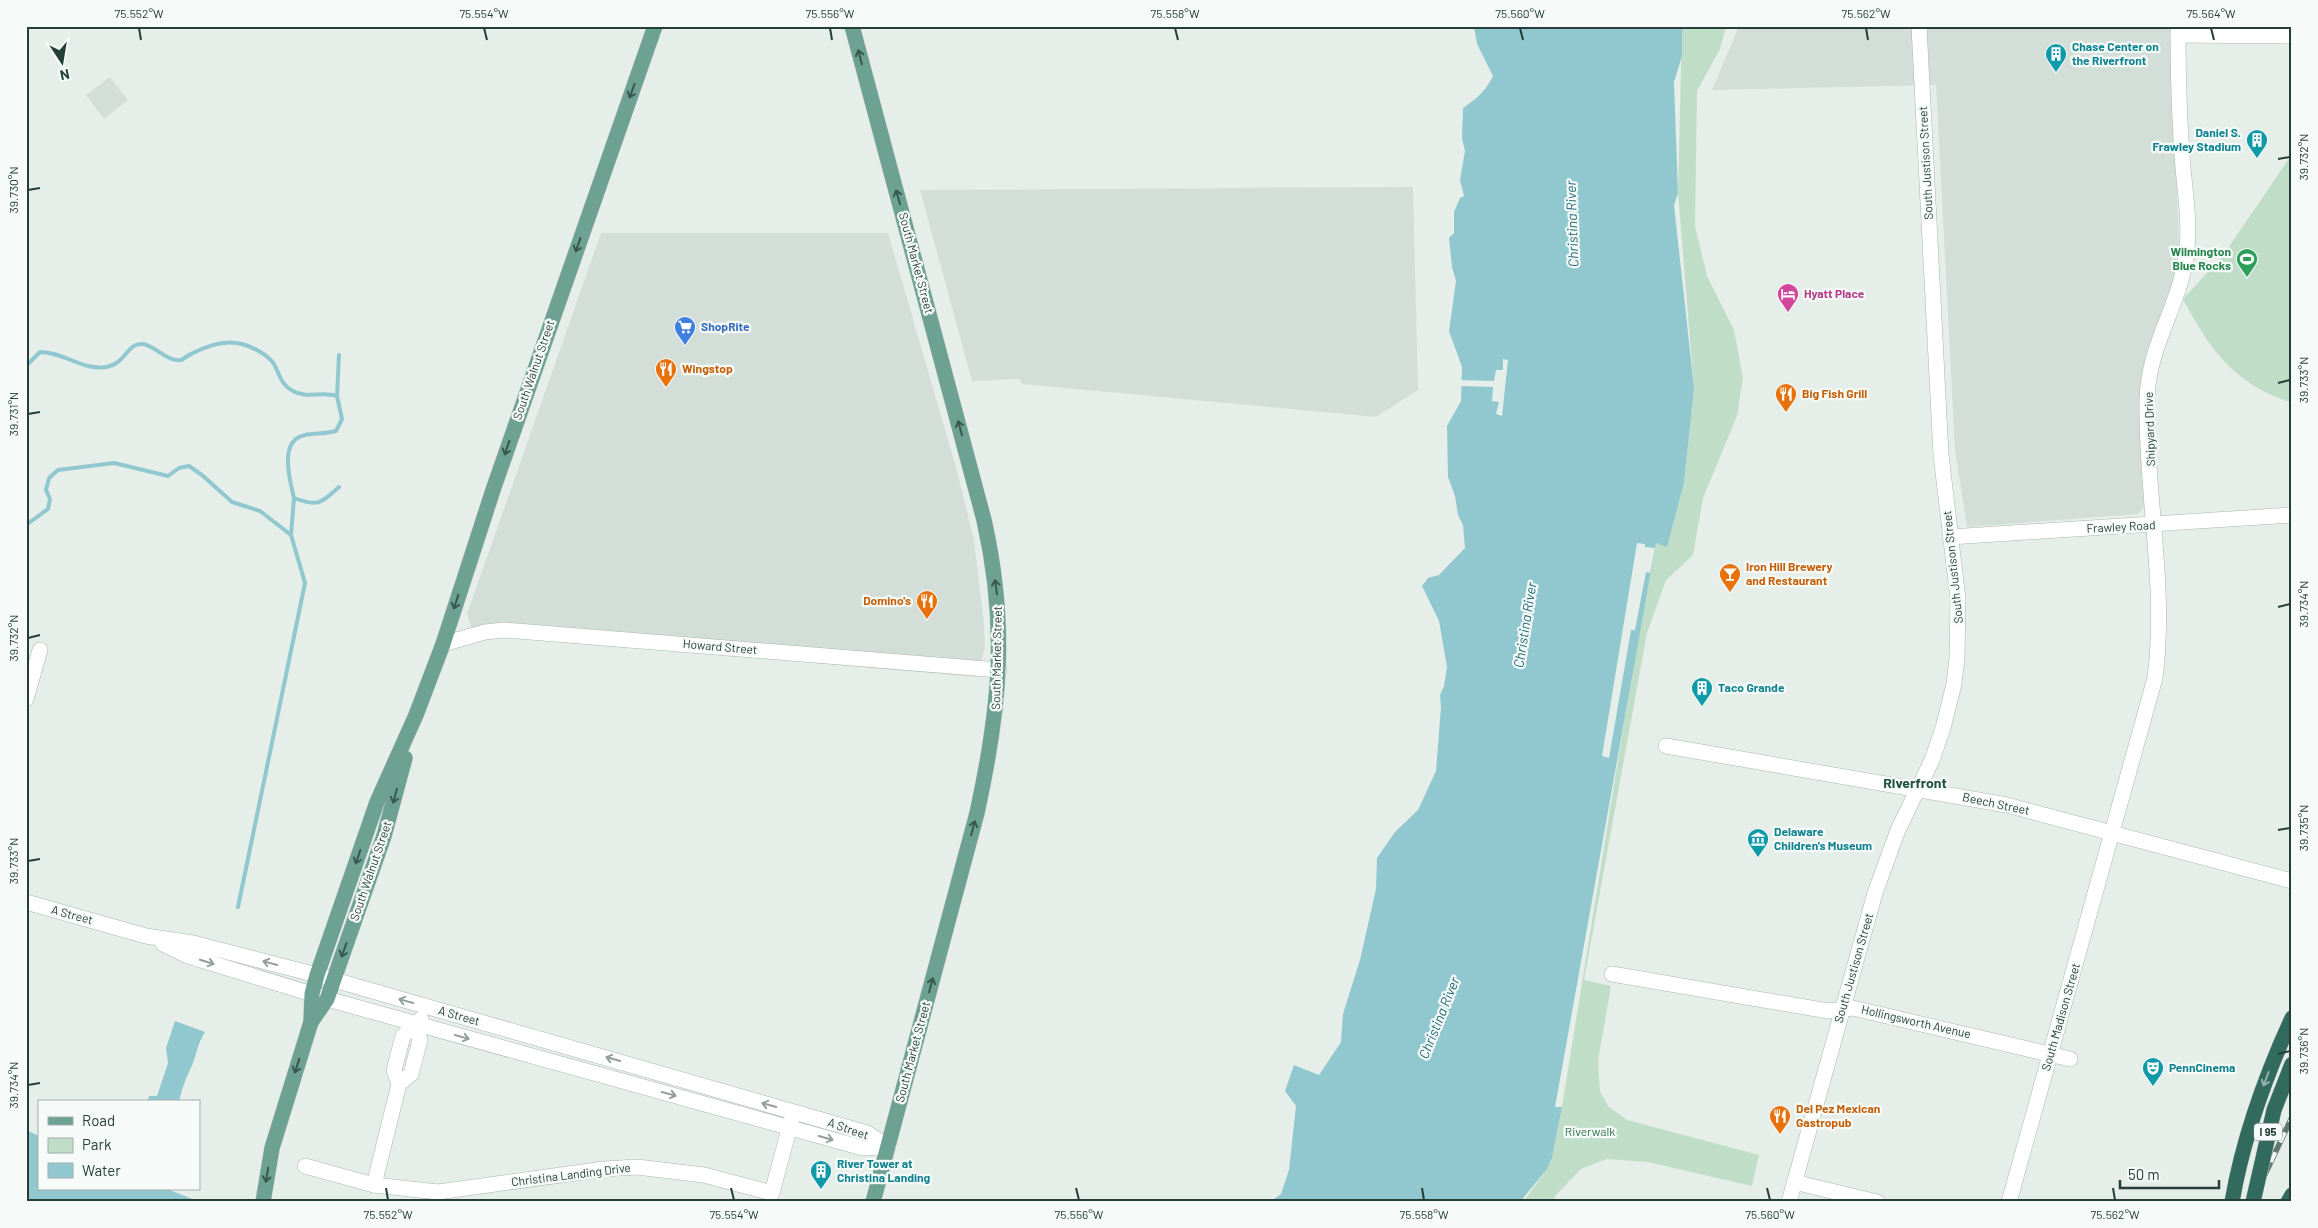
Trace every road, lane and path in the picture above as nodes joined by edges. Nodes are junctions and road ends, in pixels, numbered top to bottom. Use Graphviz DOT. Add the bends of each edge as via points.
graph roads {
  1 [pos="655,26"];
  2 [pos="852,26"];
  3 [pos="1919,26"];
  4 [pos="2178,31"];
  5 [pos="2292,36"];
  6 [pos="2292,515"];
  7 [pos="2155,525"];
  8 [pos="1950,537"];
  9 [pos="443,644"];
  10 [pos="40,650"];
  11 [pos="999,670"];
  12 [pos="26,699"];
  13 [pos="416,715"];
  14 [pos="1666,746"];
  15 [pos="1918,788"];
  16 [pos="2113,832"];
  17 [pos="2292,881"];
  18 [pos="26,902"];
  19 [pos="146,936"];
  20 [pos="1612,974"];
  21 [pos="317,975"];
  22 [pos="333,981"];
  23 [pos="312,994"];
  24 [pos="327,999"];
  25 [pos="433,1008"];
  26 [pos="1842,1010"];
  27 [pos="2292,1018"];
  28 [pos="311,1022"];
  29 [pos="415,1024"];
  30 [pos="2051,1054"];
  31 [pos="2070,1059"];
  32 [pos="2292,1064"];
  33 [pos="794,1112"];
  34 [pos="789,1127"];
  35 [pos="888,1147"];
  36 [pos="305,1166"];
  37 [pos="1794,1182"];
  38 [pos="374,1185"];
  39 [pos="2292,1195"];
  40 [pos="263,1202"];
  41 [pos="873,1202"];
  42 [pos="1789,1202"];
  43 [pos="1876,1202"];
  44 [pos="2009,1202"];
  45 [pos="2232,1202"];
  46 [pos="2253,1202"];
  47 [pos="2288,1202"];
  1 -- 9 [label="main road, South Walnut Street, one-way" via="497,478"];
  11 -- 2 [label="main road, South Market Street, one-way" via="999,613 989,544"];
  3 -- 8 [label="street, South Justison Street" via="1941,455"];
  4 -- 5 [label="street"];
  4 -- 7 [label="street, Shipyard Drive" via="2187,249 2180,285 2153,356 2148,386"];
  6 -- 7 [label="street, Frawley Road"];
  7 -- 8 [label="street, Frawley Road"];
  7 -- 16 [label="street, Shipyard Drive" via="2159,627 2155,678"];
  8 -- 15 [label="street, South Justison Street" via="1958,607 1958,658 1943,728"];
  9 -- 11 [label="street, Howard Street" via="504,630"];
  9 -- 13 [label="main road, South Walnut Street"];
  10 -- 12 [label="street"];
  35 -- 11 [label="main road, South Market Street, one-way" via="977,812 993,736"];
  13 -- 21 [label="main road, South Walnut Street, one-way" via="377,802"];
  13 -- 22 [label="main road, South Walnut Street, one-way" via="384,836"];
  14 -- 15 [label="street, Beech Street"];
  15 -- 16 [label="street, Beech Street" via="2007,805"];
  15 -- 26 [label="street, South Justison Street" via="1881,874"];
  16 -- 17 [label="street, Beech Street"];
  16 -- 30 [label="street, South Madison Street"];
  18 -- 19 [label="street, A Street"];
  21 -- 19 [label="street, A Street, one-way" via="193,943"];
  19 -- 23 [label="street, A Street, one-way" via="188,956"];
  20 -- 26 [label="street, Hollingsworth Avenue" via="1828,1012"];
  21 -- 22 [label="street, A Street"];
  21 -- 23 [label="main road, South Walnut Street"];
  22 -- 24 [label="main road, South Walnut Street"];
  25 -- 22 [label="street, A Street, one-way"];
  23 -- 24 [label="street, A Street"];
  23 -- 28 [label="main road, South Walnut Street"];
  24 -- 28 [label="main road, South Walnut Street"];
  24 -- 29 [label="street, A Street"];
  25 -- 29 [label="street"];
  33 -- 25 [label="street, A Street, one-way"];
  26 -- 30 [label="street, Hollingsworth Avenue" via="1853,1008"];
  26 -- 37 [label="street, South Justison Street"];
  27 -- 45 [label="highway, one-way" via="2257,1104"];
  28 -- 40 [label="main road, South Walnut Street, one-way" via="282,1110"];
  29 -- 34 [label="street, A Street, one-way"];
  29 -- 38 [label="street" via="403,1036 394,1070 399,1084"];
  30 -- 31 [label="street, Hollingsworth Avenue"];
  30 -- 44 [label="street, South Madison Street"];
  32 -- 46 [label="highway, I 95, bridge" via="2274,1110"];
  33 -- 34 [label="street, Christina Landing Drive"];
  33 -- 35 [label="street, A Street" via="867,1133"];
  34 -- 35 [label="street, A Street, one-way" via="866,1149"];
  34 -- 38 [label="street, Christina Landing Drive" via="772,1193 704,1175 631,1166 446,1191"];
  35 -- 41 [label="main road, South Market Street"];
  36 -- 38 [label="street, Christina Landing Drive"];
  37 -- 42 [label="street, South Justison Street"];
  37 -- 43 [label="street"];
  39 -- 47 [label="highway"];
}
